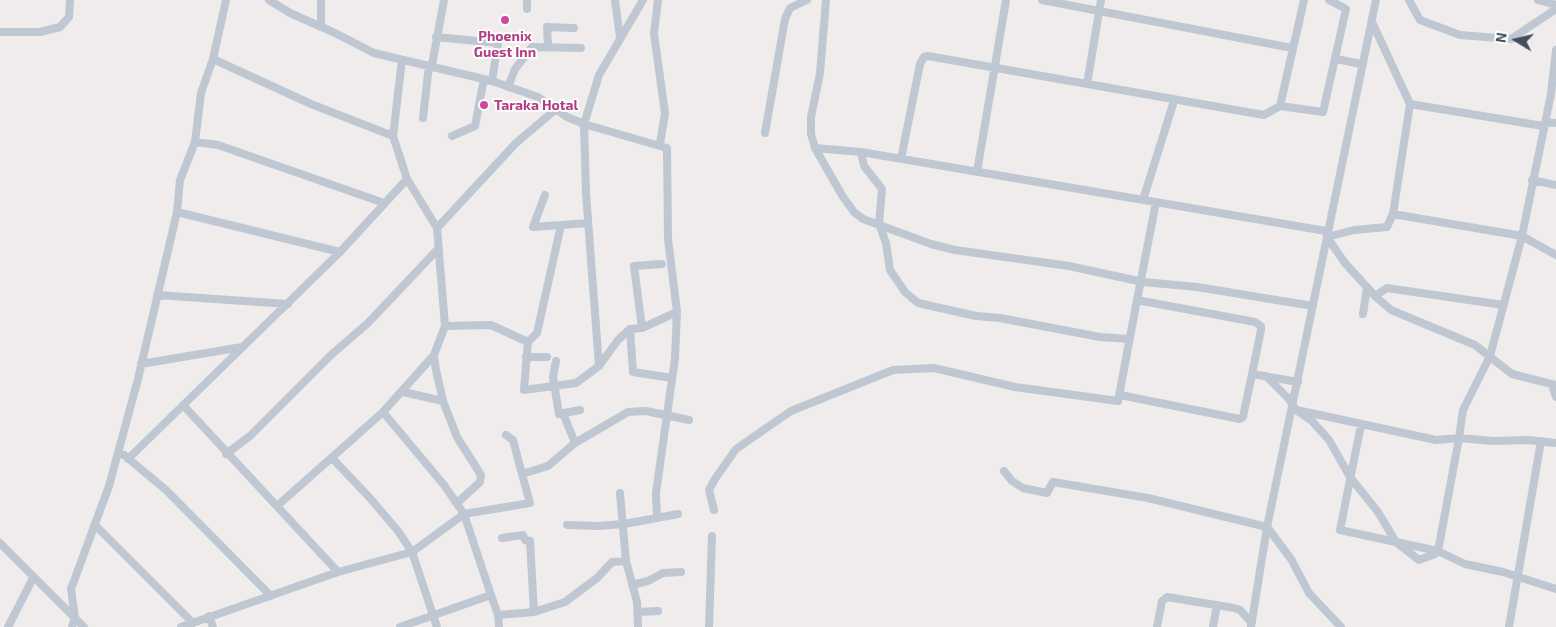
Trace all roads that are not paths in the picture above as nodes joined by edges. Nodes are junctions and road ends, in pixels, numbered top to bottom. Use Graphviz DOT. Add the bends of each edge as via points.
graph roads {
  1 [pos="70,0"];
  2 [pos="226,0"];
  3 [pos="269,0"];
  4 [pos="321,0"];
  5 [pos="444,0"];
  6 [pos="527,0"];
  7 [pos="615,0"];
  8 [pos="642,0"];
  9 [pos="658,0"];
  10 [pos="806,0"];
  11 [pos="826,0"];
  12 [pos="1006,0"];
  13 [pos="1042,0"];
  14 [pos="1101,0"];
  15 [pos="1304,0"];
  16 [pos="1329,0"];
  17 [pos="1376,0"];
  18 [pos="1409,0"];
  19 [pos="1538,0"];
  20 [pos="1556,5"];
  21 [pos="1556,9"];
  22 [pos="527,10"];
  23 [pos="1100,11"];
  24 [pos="1372,22"];
  25 [pos="321,26"];
  26 [pos="574,28"];
  27 [pos="0,32"];
  28 [pos="436,37"];
  29 [pos="620,38"];
  30 [pos="548,46"];
  31 [pos="581,48"];
  32 [pos="1292,48"];
  33 [pos="1556,50"];
  34 [pos="213,59"];
  35 [pos="1336,59"];
  36 [pos="402,60"];
  37 [pos="1362,64"];
  38 [pos="430,65"];
  39 [pos="994,68"];
  40 [pos="488,80"];
  41 [pos="1087,84"];
  42 [pos="508,87"];
  43 [pos="1174,101"];
  44 [pos="1410,104"];
  45 [pos="1280,106"];
  46 [pos="555,110"];
  47 [pos="423,118"];
  48 [pos="1556,123"];
  49 [pos="584,124"];
  50 [pos="1544,124"];
  51 [pos="765,133"];
  52 [pos="393,136"];
  53 [pos="452,136"];
  54 [pos="196,142"];
  55 [pos="660,144"];
  56 [pos="815,148"];
  57 [pos="862,152"];
  58 [pos="901,159"];
  59 [pos="977,172"];
  60 [pos="407,179"];
  61 [pos="1532,180"];
  62 [pos="1556,184"];
  63 [pos="545,195"];
  64 [pos="1143,200"];
  65 [pos="1156,202"];
  66 [pos="384,203"];
  67 [pos="177,212"];
  68 [pos="1394,214"];
  69 [pos="588,223"];
  70 [pos="879,224"];
  71 [pos="561,225"];
  72 [pos="437,228"];
  73 [pos="1327,234"];
  74 [pos="1522,236"];
  75 [pos="438,249"];
  76 [pos="340,252"];
  77 [pos="1556,255"];
  78 [pos="662,264"];
  79 [pos="1143,282"];
  80 [pos="1367,287"];
  81 [pos="157,295"];
  82 [pos="1375,296"];
  83 [pos="1138,300"];
  84 [pos="288,304"];
  85 [pos="1503,305"];
  86 [pos="1313,306"];
  87 [pos="677,312"];
  88 [pos="1363,314"];
  89 [pos="446,326"];
  90 [pos="642,328"];
  91 [pos="630,329"];
  92 [pos="1129,339"];
  93 [pos="528,342"];
  94 [pos="242,347"];
  95 [pos="434,355"];
  96 [pos="1490,356"];
  97 [pos="526,357"];
  98 [pos="547,357"];
  99 [pos="556,361"];
  100 [pos="141,364"];
  101 [pos="599,366"];
  102 [pos="1252,374"];
  103 [pos="1266,376"];
  104 [pos="672,378"];
  105 [pos="1298,382"];
  106 [pos="1554,385"];
  107 [pos="554,386"];
  108 [pos="403,392"];
  109 [pos="1120,395"];
  110 [pos="1556,397"];
  111 [pos="442,401"];
  112 [pos="183,405"];
  113 [pos="1294,408"];
  114 [pos="580,410"];
  115 [pos="383,412"];
  116 [pos="563,413"];
  117 [pos="667,414"];
  118 [pos="689,420"];
  119 [pos="1361,425"];
  120 [pos="506,435"];
  121 [pos="1459,438"];
  122 [pos="1541,441"];
  123 [pos="575,443"];
  124 [pos="1556,443"];
  125 [pos="119,450"];
  126 [pos="226,454"];
  127 [pos="332,458"];
  128 [pos="128,459"];
  129 [pos="1004,471"];
  130 [pos="522,474"];
  131 [pos="1350,477"];
  132 [pos="620,493"];
  133 [pos="457,503"];
  134 [pos="277,506"];
  135 [pos="714,510"];
  136 [pos="464,514"];
  137 [pos="678,514"];
  138 [pos="657,518"];
  139 [pos="624,524"];
  140 [pos="567,525"];
  141 [pos="96,526"];
  142 [pos="1267,527"];
  143 [pos="712,536"];
  144 [pos="502,538"];
  145 [pos="1396,542"];
  146 [pos="0,543"];
  147 [pos="412,552"];
  148 [pos="1437,552"];
  149 [pos="626,561"];
  150 [pos="338,572"];
  151 [pos="681,572"];
  152 [pos="1517,576"];
  153 [pos="33,578"];
  154 [pos="632,585"];
  155 [pos="1556,589"];
  156 [pos="491,595"];
  157 [pos="271,596"];
  158 [pos="1217,605"];
  159 [pos="658,611"];
  160 [pos="534,612"];
  161 [pos="638,612"];
  162 [pos="433,615"];
  163 [pos="498,615"];
  164 [pos="209,616"];
  165 [pos="75,618"];
  166 [pos="193,622"];
  167 [pos="1251,624"];
  168 [pos="8,627"];
  169 [pos="72,627"];
  170 [pos="84,627"];
  171 [pos="181,627"];
  172 [pos="213,627"];
  173 [pos="400,627"];
  174 [pos="437,627"];
  175 [pos="498,627"];
  176 [pos="638,627"];
  177 [pos="709,627"];
  178 [pos="1157,627"];
  179 [pos="1213,627"];
  180 [pos="1341,627"];
  181 [pos="1509,627"];
  1 -- 27 [label="street" via="68,17 60,27 40,32"];
  2 -- 34 [label="street"];
  3 -- 25 [label="street"];
  4 -- 25 [label="street"];
  5 -- 28 [label="street"];
  6 -- 22 [label="street"];
  7 -- 29 [label="street"];
  8 -- 29 [label="street"];
  9 -- 55 [label="street" via="654,34 664,113"];
  10 -- 51 [label="street" via="790,8 784,19"];
  11 -- 56 [label="street" via="820,73 810,127"];
  12 -- 39 [label="street"];
  13 -- 23 [label="street"];
  14 -- 23 [label="street"];
  15 -- 32 [label="street"];
  16 -- 35 [label="street" via="1346,9"];
  17 -- 24 [label="street"];
  18 -- 21 [label="street" via="1420,20 1460,36 1511,39"];
  19 -- 20 [label="street"];
  23 -- 32 [label="street"];
  23 -- 41 [label="street"];
  24 -- 37 [label="street"];
  24 -- 44 [label="street"];
  25 -- 36 [label="street" via="374,53"];
  26 -- 30 [label="street" via="547,27"];
  28 -- 38 [label="street"];
  28 -- 40 [label="street" via="498,43"];
  29 -- 49 [label="street" via="599,74"];
  30 -- 31 [label="street"];
  30 -- 42 [label="street" via="532,47 515,69"];
  32 -- 45 [label="street"];
  33 -- 50 [label="street"];
  34 -- 52 [label="street" via="311,104"];
  34 -- 54 [label="street" via="201,93"];
  35 -- 37 [label="street"];
  35 -- 45 [label="street" via="1323,112"];
  36 -- 38 [label="street"];
  36 -- 52 [label="street"];
  37 -- 73 [label="street"];
  38 -- 40 [label="street"];
  38 -- 47 [label="street"];
  39 -- 41 [label="street"];
  39 -- 58 [label="street" via="924,57"];
  39 -- 59 [label="street"];
  40 -- 42 [label="street"];
  40 -- 53 [label="street" via="475,126"];
  41 -- 43 [label="street"];
  42 -- 46 [label="street" via="538,97"];
  43 -- 45 [label="street" via="1261,116"];
  43 -- 64 [label="street"];
  44 -- 50 [label="street"];
  44 -- 68 [label="street"];
  46 -- 49 [label="street"];
  46 -- 72 [label="street" via="516,143"];
  48 -- 50 [label="street"];
  49 -- 55 [label="street"];
  49 -- 69 [label="street"];
  50 -- 61 [label="street"];
  52 -- 60 [label="street"];
  54 -- 66 [label="street" via="218,145"];
  54 -- 67 [label="street" via="180,180"];
  55 -- 87 [label="street" via="667,148 668,238"];
  56 -- 57 [label="street"];
  56 -- 70 [label="street" via="854,212"];
  57 -- 58 [label="street"];
  57 -- 70 [label="street" via="864,166 882,189"];
  58 -- 59 [label="street"];
  59 -- 64 [label="street"];
  60 -- 66 [label="street"];
  60 -- 72 [label="street"];
  61 -- 62 [label="street"];
  61 -- 74 [label="street"];
  63 -- 71 [label="street" via="533,227"];
  64 -- 65 [label="street"];
  65 -- 73 [label="street"];
  65 -- 79 [label="street"];
  66 -- 76 [label="street"];
  67 -- 76 [label="street"];
  67 -- 81 [label="street"];
  68 -- 73 [label="street" via="1387,228"];
  68 -- 74 [label="street"];
  69 -- 71 [label="street"];
  69 -- 101 [label="street"];
  70 -- 79 [label="street" via="955,250 1069,266"];
  70 -- 92 [label="street" via="890,270 905,292 918,303 1100,337"];
  71 -- 93 [label="street" via="537,333"];
  72 -- 75 [label="street"];
  73 -- 80 [label="street" via="1345,263"];
  73 -- 86 [label="street"];
  74 -- 77 [label="street"];
  74 -- 85 [label="street"];
  75 -- 89 [label="street"];
  75 -- 126 [label="street" via="368,323 250,436"];
  76 -- 84 [label="street"];
  78 -- 90 [label="street" via="634,266"];
  79 -- 83 [label="street"];
  79 -- 86 [label="street" via="1197,287"];
  80 -- 82 [label="street"];
  80 -- 88 [label="street"];
  81 -- 84 [label="street"];
  81 -- 100 [label="street"];
  82 -- 85 [label="street" via="1387,288"];
  82 -- 96 [label="street" via="1391,310 1467,341"];
  83 -- 92 [label="street"];
  83 -- 102 [label="street" via="1255,322 1261,330"];
  84 -- 94 [label="street"];
  85 -- 96 [label="street"];
  86 -- 105 [label="street"];
  87 -- 90 [label="street"];
  87 -- 104 [label="street"];
  89 -- 93 [label="street" via="491,325"];
  89 -- 95 [label="street"];
  90 -- 91 [label="street"];
  91 -- 101 [label="street"];
  91 -- 104 [label="street" via="633,372"];
  92 -- 109 [label="street"];
  93 -- 97 [label="street"];
  94 -- 100 [label="street"];
  94 -- 112 [label="street"];
  95 -- 108 [label="street"];
  95 -- 111 [label="street"];
  96 -- 106 [label="street" via="1512,374"];
  96 -- 121 [label="street" via="1463,410"];
  97 -- 98 [label="street"];
  97 -- 107 [label="street" via="524,390"];
  99 -- 107 [label="street"];
  100 -- 125 [label="street"];
  101 -- 107 [label="street" via="576,383"];
  102 -- 103 [label="street"];
  102 -- 109 [label="street" via="1240,419"];
  103 -- 105 [label="street"];
  103 -- 113 [label="street"];
  104 -- 117 [label="street"];
  105 -- 113 [label="street"];
  106 -- 110 [label="street"];
  107 -- 116 [label="street" via="559,414"];
  108 -- 111 [label="street"];
  108 -- 115 [label="street"];
  109 -- 135 [label="street" via="1118,401 1113,402 1015,387 934,368 893,370 792,411 736,449 709,490"];
  111 -- 133 [label="street" via="460,442 481,475 480,482"];
  112 -- 126 [label="street"];
  112 -- 128 [label="street"];
  113 -- 119 [label="street"];
  113 -- 131 [label="street" via="1312,421 1329,440"];
  113 -- 142 [label="street"];
  114 -- 116 [label="street"];
  115 -- 127 [label="street"];
  115 -- 133 [label="street"];
  116 -- 123 [label="street"];
  117 -- 118 [label="street"];
  117 -- 123 [label="street" via="628,412"];
  117 -- 138 [label="street" via="656,493"];
  119 -- 121 [label="street" via="1436,440"];
  119 -- 131 [label="street"];
  120 -- 130 [label="street" via="513,440"];
  121 -- 122 [label="street"];
  121 -- 148 [label="street"];
  122 -- 124 [label="street"];
  122 -- 152 [label="street"];
  123 -- 130 [label="street" via="548,466"];
  125 -- 128 [label="street"];
  125 -- 141 [label="street"];
  126 -- 134 [label="street"];
  127 -- 134 [label="street"];
  127 -- 147 [label="street"];
  128 -- 157 [label="street" via="166,490"];
  129 -- 142 [label="street" via="1024,488 1047,493 1053,482 1148,498"];
  130 -- 136 [label="street" via="530,503"];
  131 -- 145 [label="street" via="1378,512"];
  131 -- 145 [label="street" via="1340,530"];
  132 -- 139 [label="street"];
  133 -- 136 [label="street"];
  134 -- 150 [label="street"];
  136 -- 147 [label="street"];
  136 -- 156 [label="street"];
  137 -- 138 [label="street"];
  138 -- 139 [label="street"];
  139 -- 140 [label="street"];
  139 -- 149 [label="street"];
  141 -- 165 [label="street" via="71,589"];
  141 -- 166 [label="street"];
  142 -- 167 [label="street"];
  142 -- 180 [label="street" via="1291,559 1309,593"];
  143 -- 177 [label="street"];
  144 -- 160 [label="street" via="522,535 530,541"];
  145 -- 148 [label="street"];
  145 -- 148 [label="street" via="1419,560"];
  146 -- 153 [label="street"];
  147 -- 150 [label="street"];
  147 -- 162 [label="street"];
  148 -- 152 [label="street" via="1465,564"];
  149 -- 154 [label="street"];
  149 -- 160 [label="street" via="612,562 565,602"];
  150 -- 157 [label="street"];
  151 -- 154 [label="street" via="663,573"];
  152 -- 155 [label="street"];
  152 -- 181 [label="street"];
  153 -- 165 [label="street"];
  153 -- 168 [label="street"];
  154 -- 161 [label="street"];
  156 -- 162 [label="street"];
  156 -- 163 [label="street"];
  157 -- 164 [label="street"];
  158 -- 167 [label="street" via="1240,610"];
  158 -- 178 [label="street" via="1167,597 1162,601"];
  158 -- 179 [label="street"];
  159 -- 161 [label="street"];
  160 -- 163 [label="street"];
  161 -- 176 [label="street"];
  162 -- 173 [label="street"];
  162 -- 174 [label="street"];
  163 -- 175 [label="street"];
  164 -- 166 [label="street"];
  164 -- 172 [label="street"];
  165 -- 169 [label="street"];
  165 -- 170 [label="street"];
  166 -- 171 [label="street"];
}
